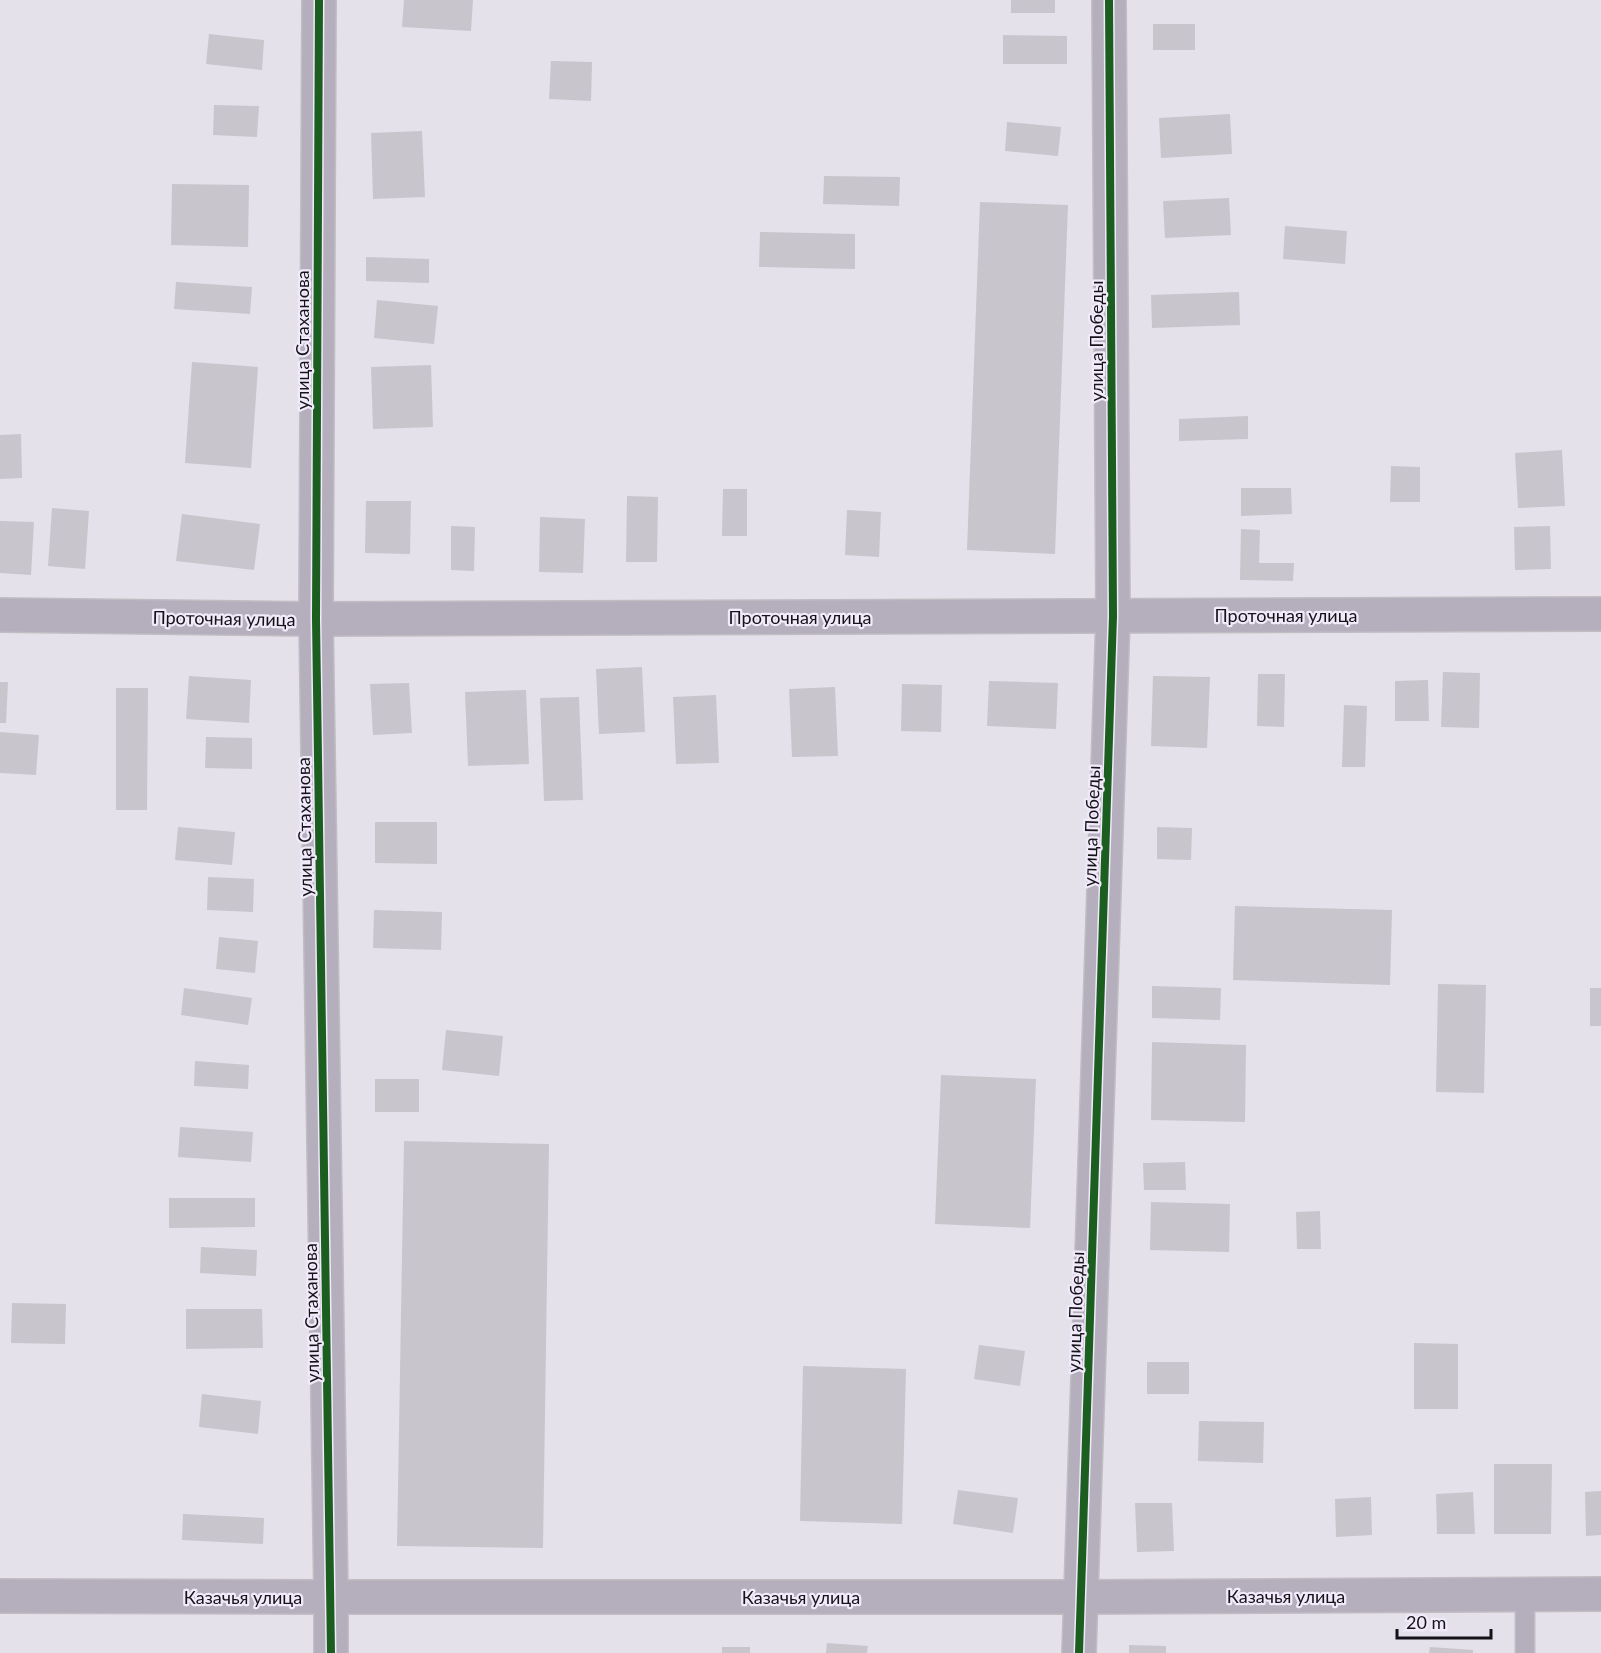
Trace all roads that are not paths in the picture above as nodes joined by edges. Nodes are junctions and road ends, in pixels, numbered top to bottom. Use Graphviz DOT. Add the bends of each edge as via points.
graph roads {
  1 [pos="319,0"];
  2 [pos="1109,0"];
  3 [pos="1601,614"];
  4 [pos="0,615"];
  5 [pos="1113,616"];
  6 [pos="316,619"];
  7 [pos="1601,1594"];
  8 [pos="1525,1595"];
  9 [pos="0,1596"];
  10 [pos="331,1597"];
  11 [pos="1081,1597"];
  12 [pos="331,1653"];
  13 [pos="1079,1653"];
  14 [pos="1525,1653"];
  1 -- 6 [label="street, улица Стаханова"];
  2 -- 5 [label="street, улица Победы"];
  3 -- 5 [label="street, Проточная улица"];
  4 -- 6 [label="street, Проточная улица"];
  5 -- 6 [label="street, Проточная улица"];
  5 -- 11 [label="street, улица Победы"];
  6 -- 10 [label="street, улица Стаханова"];
  7 -- 8 [label="street, Казачья улица"];
  8 -- 11 [label="street, Казачья улица"];
  8 -- 14 [label="lane"];
  9 -- 10 [label="street, Казачья улица"];
  10 -- 11 [label="street, Казачья улица"];
  10 -- 12 [label="street, улица Стаханова"];
  11 -- 13 [label="street, улица Победы"];
}
